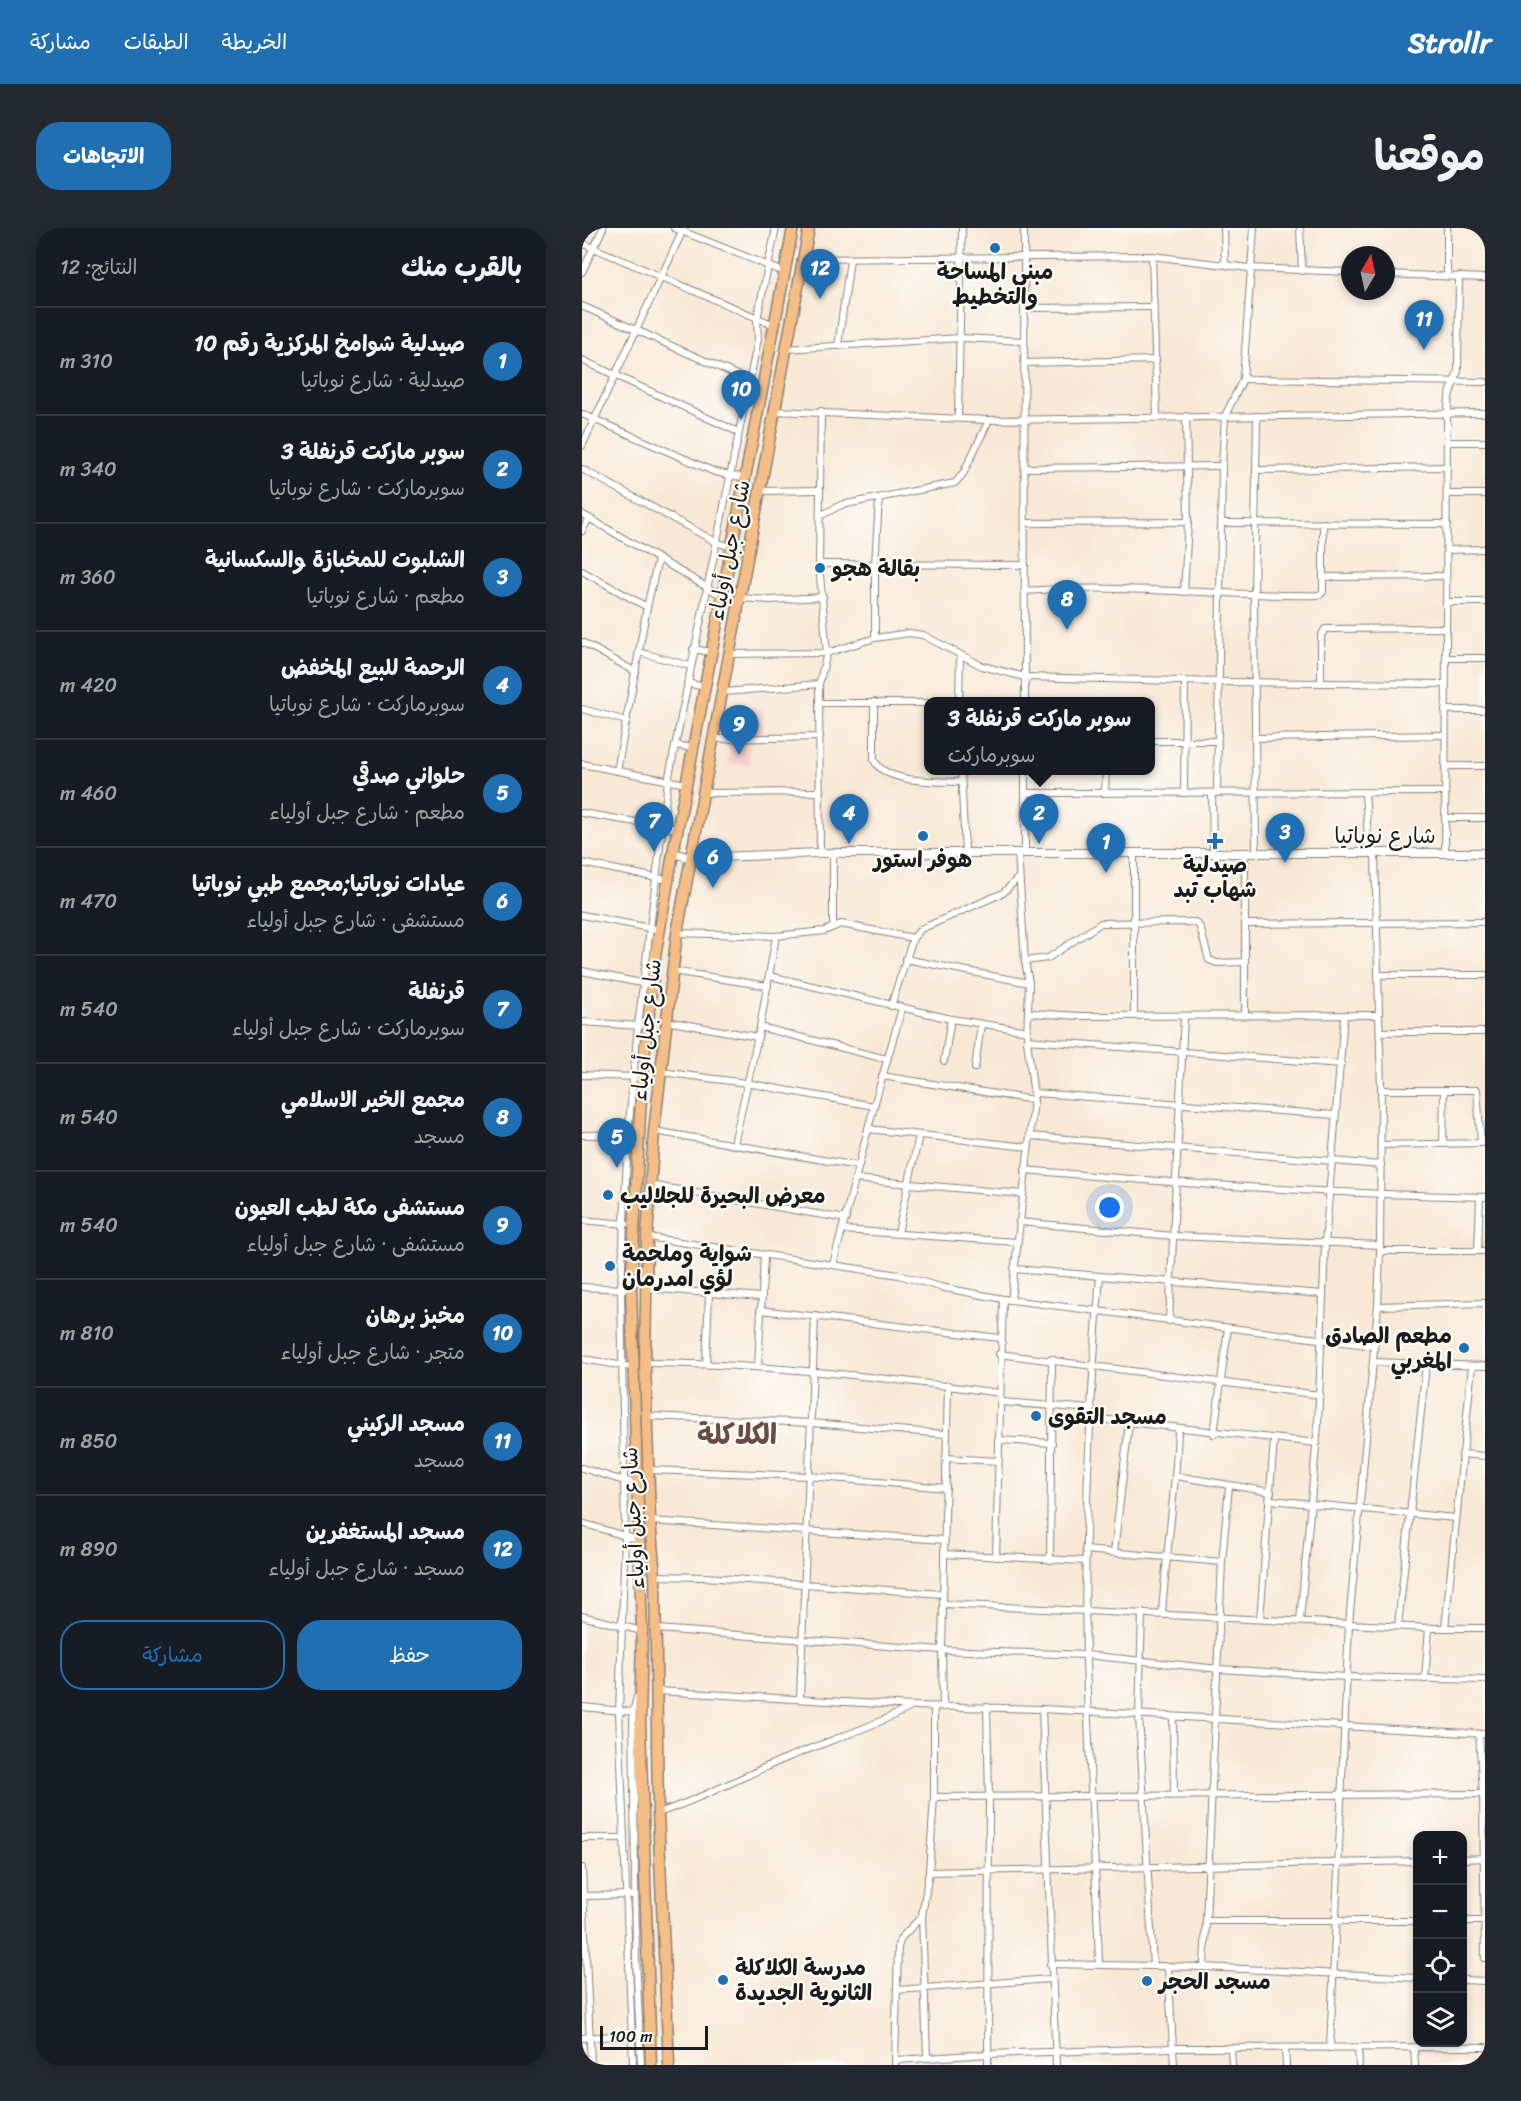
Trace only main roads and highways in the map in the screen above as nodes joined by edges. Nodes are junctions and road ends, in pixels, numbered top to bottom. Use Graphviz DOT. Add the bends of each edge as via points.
graph roads {
  1 [pos="793,228"];
  2 [pos="809,228"];
  3 [pos="651,2065"];
  4 [pos="669,2065"];
  1 -- 3 [label="main road, شارع جبل أولياء" via="656,929 632,1134 626,1366 642,1631 639,1694"];
  2 -- 4 [label="main road, شارع جبل أولياء" via="677,933 654,1131 645,1363"];
}
